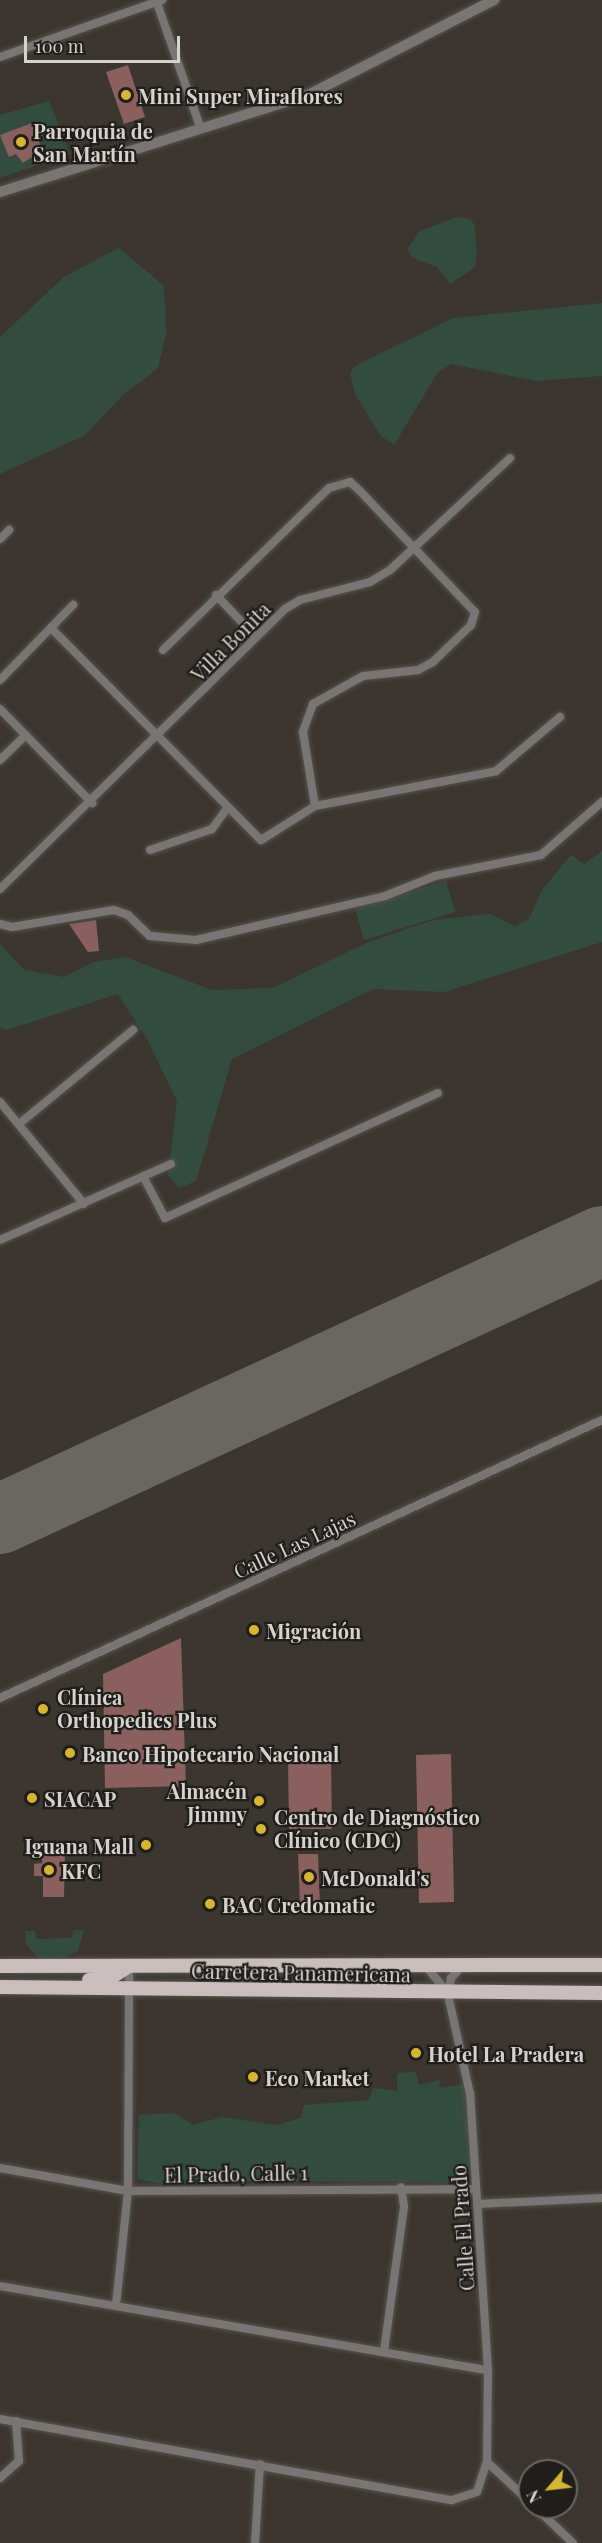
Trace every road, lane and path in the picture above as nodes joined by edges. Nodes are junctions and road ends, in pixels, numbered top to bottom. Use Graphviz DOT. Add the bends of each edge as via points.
graph roads {
  1 [pos="494,0"];
  2 [pos="158,1"];
  3 [pos="0,57"];
  4 [pos="200,126"];
  5 [pos="0,192"];
  6 [pos="510,458"];
  7 [pos="9,530"];
  8 [pos="0,538"];
  9 [pos="414,548"];
  10 [pos="216,595"];
  11 [pos="73,605"];
  12 [pos="52,629"];
  13 [pos="256,637"];
  14 [pos="163,650"];
  15 [pos="0,680"];
  16 [pos="0,709"];
  17 [pos="560,717"];
  18 [pos="26,735"];
  19 [pos="158,739"];
  20 [pos="0,760"];
  21 [pos="602,802"];
  22 [pos="92,803"];
  23 [pos="315,806"];
  24 [pos="228,807"];
  25 [pos="150,850"];
  26 [pos="0,889"];
  27 [pos="0,924"];
  28 [pos="133,1030"];
  29 [pos="438,1093"];
  30 [pos="0,1102"];
  31 [pos="19,1125"];
  32 [pos="171,1164"];
  33 [pos="143,1176"];
  34 [pos="84,1204"];
  35 [pos="0,1240"];
  36 [pos="602,1420"];
  37 [pos="0,1698"];
  38 [pos="424,1965"];
  39 [pos="463,1965"];
  40 [pos="602,1965"];
  41 [pos="0,1966"];
  42 [pos="129,1966"];
  43 [pos="0,1980"];
  44 [pos="0,1987"];
  45 [pos="130,1988"];
  46 [pos="602,1994"];
  47 [pos="448,1995"];
  48 [pos="0,2168"];
  49 [pos="401,2187"];
  50 [pos="475,2189"];
  51 [pos="128,2191"];
  52 [pos="602,2198"];
  53 [pos="477,2204"];
  54 [pos="0,2286"];
  55 [pos="116,2306"];
  56 [pos="384,2351"];
  57 [pos="488,2370"];
  58 [pos="0,2419"];
  59 [pos="16,2421"];
  60 [pos="487,2462"];
  61 [pos="260,2464"];
  62 [pos="0,2478"];
  63 [pos="518,2491"];
  64 [pos="548,2519"];
  65 [pos="255,2543"];
  66 [pos="573,2543"];
  1 -- 4 [label="street" via="310,94"];
  2 -- 3 [label="street"];
  2 -- 4 [label="street"];
  4 -- 5 [label="street"];
  6 -- 9 [label="street, Villa Bonita"];
  7 -- 8 [label="street"];
  9 -- 10 [label="street" via="350,482 340,482 273,538"];
  9 -- 13 [label="street, Villa Bonita" via="370,582 300,600"];
  9 -- 23 [label="street" via="468,600 474,612 471,625 418,670 363,676 313,704 305,716 303,732"];
  10 -- 13 [label="street"];
  10 -- 14 [label="street"];
  11 -- 12 [label="street"];
  12 -- 15 [label="street"];
  12 -- 19 [label="street"];
  13 -- 19 [label="street, Villa Bonita"];
  16 -- 18 [label="street"];
  17 -- 23 [label="street" via="508,765 484,775"];
  18 -- 20 [label="street"];
  18 -- 22 [label="street"];
  19 -- 22 [label="street, Villa Bonita"];
  19 -- 24 [label="street"];
  21 -- 27 [label="street" via="541,855 435,876 385,896 196,940 150,936 128,915 114,910 12,927"];
  22 -- 26 [label="street, Villa Bonita"];
  23 -- 24 [label="street" via="261,840"];
  24 -- 25 [label="street" via="212,829"];
  28 -- 31 [label="street"];
  29 -- 33 [label="street" via="165,1218"];
  30 -- 31 [label="street"];
  31 -- 34 [label="street"];
  32 -- 33 [label="street"];
  33 -- 34 [label="street"];
  34 -- 35 [label="street"];
  36 -- 37 [label="street, Calle Las Lajas"];
  38 -- 39 [label="highway, Carretera Panamericana"];
  38 -- 42 [label="highway, Carretera Panamericana"];
  38 -- 47 [label="street" via="439,1977"];
  39 -- 40 [label="highway, Carretera Panamericana"];
  39 -- 47 [label="street" via="450,1978"];
  41 -- 42 [label="highway, Carretera Panamericana"];
  42 -- 43 [label="highway" via="103,1979"];
  42 -- 45 [label="street"];
  44 -- 45 [label="highway, Carretera Panamericana"];
  45 -- 47 [label="highway, Carretera Panamericana"];
  45 -- 51 [label="street"];
  46 -- 47 [label="highway, Carretera Panamericana"];
  47 -- 50 [label="street, Calle El Prado" via="470,2094"];
  48 -- 51 [label="street, El Prado, Calle 1"];
  49 -- 50 [label="street, El Prado, Calle 1"];
  49 -- 51 [label="street, El Prado, Calle 1"];
  49 -- 56 [label="street" via="404,2206"];
  50 -- 53 [label="street, Calle El Prado"];
  51 -- 55 [label="street"];
  52 -- 53 [label="street"];
  53 -- 57 [label="street, Calle El Prado"];
  54 -- 55 [label="street"];
  55 -- 56 [label="street"];
  56 -- 57 [label="street"];
  57 -- 60 [label="street, Calle El Prado"];
  58 -- 59 [label="street"];
  59 -- 61 [label="street"];
  59 -- 62 [label="street" via="19,2461"];
  60 -- 61 [label="street" via="482,2485 460,2501"];
  60 -- 63 [label="street"];
  61 -- 65 [label="street"];
  64 -- 66 [label="street"];
}
